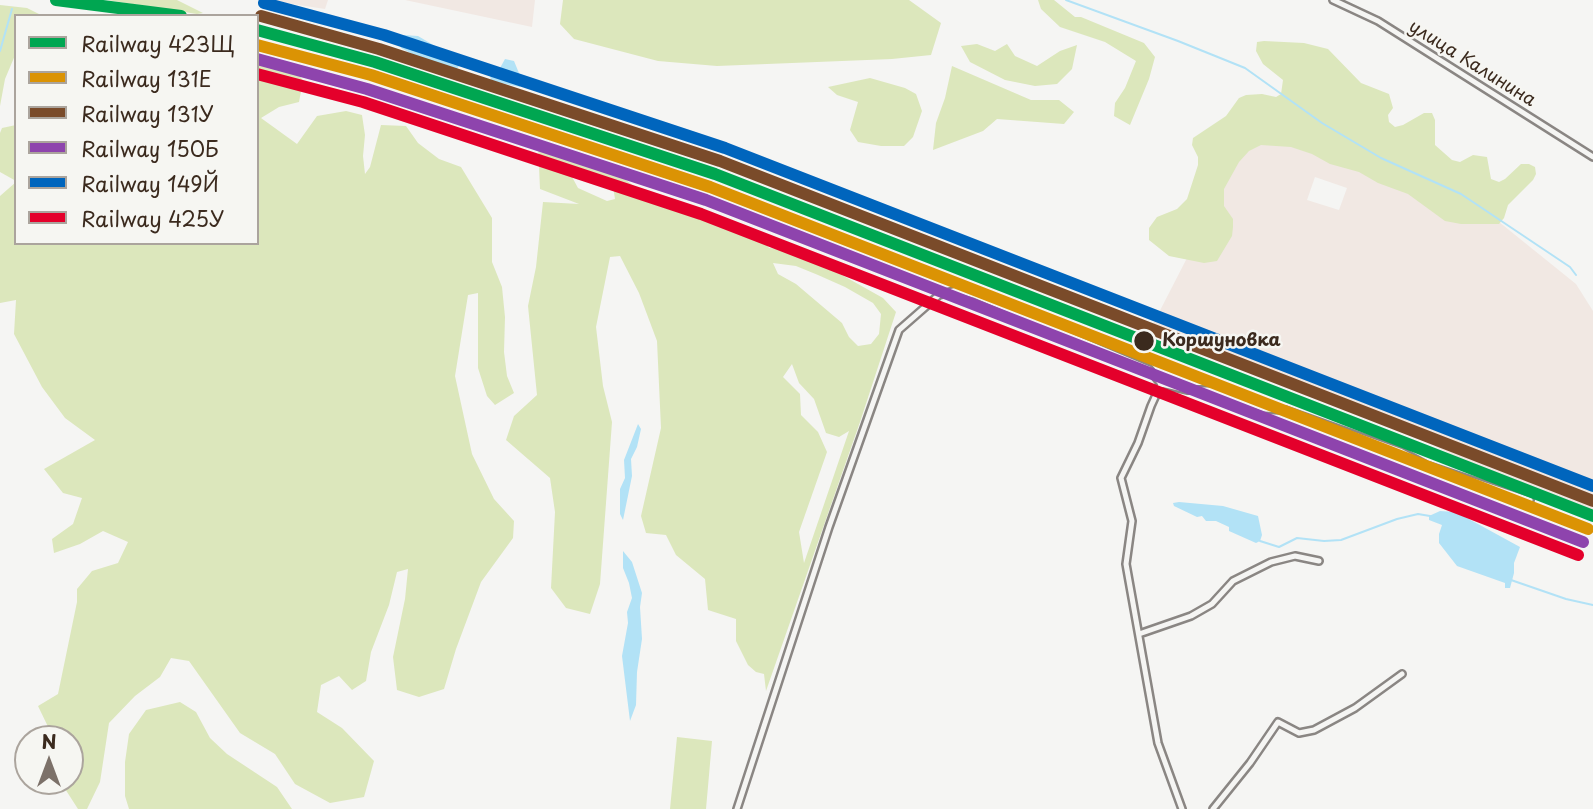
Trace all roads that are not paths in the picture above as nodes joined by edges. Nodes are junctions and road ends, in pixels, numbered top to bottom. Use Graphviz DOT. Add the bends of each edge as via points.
graph roads {
  1 [pos="1332,0"];
  2 [pos="1593,157"];
  3 [pos="1161,384"];
  4 [pos="1530,500"];
  5 [pos="1319,561"];
  6 [pos="1139,634"];
  7 [pos="1402,674"];
  8 [pos="737,809"];
  9 [pos="1182,809"];
  10 [pos="1213,809"];
  1 -- 2 [label="street, улица Калинина" via="1378,21"];
  3 -- 4 [label="street" via="1212,390 1264,409 1285,410"];
  3 -- 6 [label="street" via="1121,478 1132,521 1126,564"];
  3 -- 8 [label="street" via="1149,369 957,290 939,295 899,330"];
  5 -- 6 [label="street" via="1295,556 1270,562 1233,581 1212,604 1191,616"];
  6 -- 9 [label="street" via="1158,743"];
  7 -- 10 [label="street" via="1314,730 1299,733 1278,722"];
}
